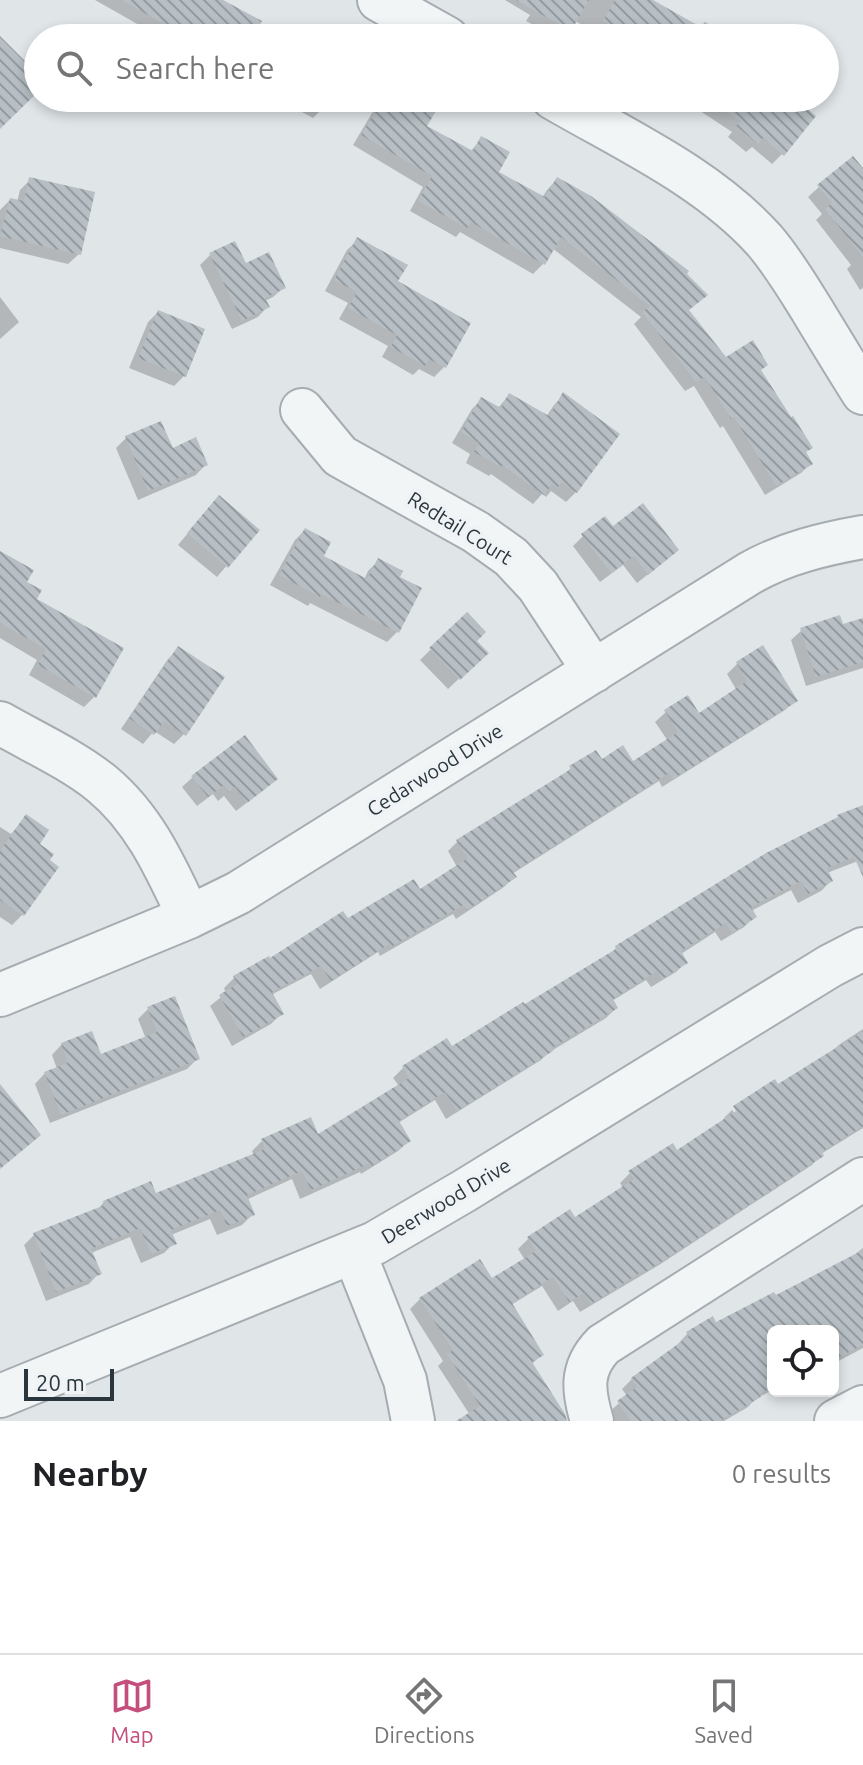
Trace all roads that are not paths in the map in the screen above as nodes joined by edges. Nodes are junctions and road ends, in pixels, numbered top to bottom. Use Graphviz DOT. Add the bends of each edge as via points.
graph roads {
  1 [pos="379,0"];
  2 [pos="422,24"];
  3 [pos="578,112"];
  4 [pos="863,393"];
  5 [pos="302,410"];
  6 [pos="863,537"];
  7 [pos="594,671"];
  8 [pos="0,723"];
  9 [pos="189,917"];
  10 [pos="863,949"];
  11 [pos="0,995"];
  12 [pos="863,1179"];
  13 [pos="354,1252"];
  14 [pos="0,1396"];
  15 [pos="863,1407"];
  16 [pos="413,1421"];
  17 [pos="592,1421"];
  18 [pos="836,1421"];
  1 -- 2 [label="street"];
  3 -- 4 [label="street" via="671,165 746,222 786,269"];
  5 -- 7 [label="street, Redtail Court" via="340,456 511,557 538,586"];
  6 -- 7 [label="street, Cedarwood Drive" via="811,548 758,568"];
  7 -- 9 [label="street, Cedarwood Drive" via="238,893"];
  8 -- 9 [label="street" via="88,773 113,794 152,842"];
  9 -- 11 [label="street, Cedarwood Drive"];
  10 -- 13 [label="street, Deerwood Drive" via="418,1219"];
  12 -- 17 [label="street" via="603,1345 585,1378"];
  13 -- 14 [label="street, Deerwood Drive"];
  13 -- 16 [label="street" via="405,1380"];
  15 -- 18 [label="street"];
}
